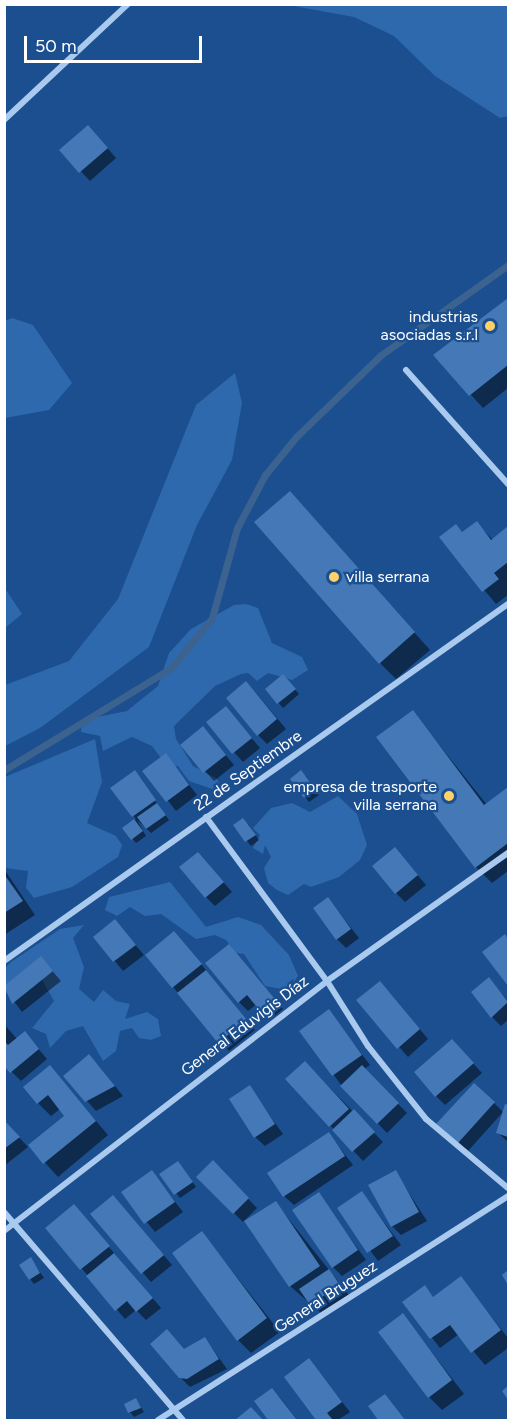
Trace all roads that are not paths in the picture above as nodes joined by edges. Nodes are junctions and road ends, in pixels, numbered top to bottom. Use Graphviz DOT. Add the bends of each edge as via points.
graph roads {
  1 [pos="129,5"];
  2 [pos="4,120"];
  3 [pos="406,370"];
  4 [pos="508,484"];
  5 [pos="508,604"];
  6 [pos="206,817"];
  7 [pos="508,853"];
  8 [pos="4,961"];
  9 [pos="327,981"];
  10 [pos="508,1188"];
  11 [pos="508,1196"];
  12 [pos="4,1212"];
  13 [pos="16,1224"];
  14 [pos="4,1231"];
  15 [pos="174,1410"];
  16 [pos="158,1420"];
  17 [pos="183,1420"];
  1 -- 2 [label="street"];
  3 -- 4 [label="street"];
  5 -- 6 [label="street, 22 de Septiembre"];
  6 -- 8 [label="street, 22 de Septiembre"];
  6 -- 9 [label="street"];
  7 -- 9 [label="street, General Eduvigis Díaz"];
  9 -- 10 [label="street" via="368,1046 426,1119"];
  9 -- 13 [label="street, General Eduvigis Díaz"];
  11 -- 15 [label="street, General Bruguez"];
  12 -- 13 [label="street"];
  13 -- 14 [label="street, General Eduvigis Díaz"];
  13 -- 15 [label="street"];
  15 -- 16 [label="street, General Bruguez"];
  15 -- 17 [label="street"];
}
